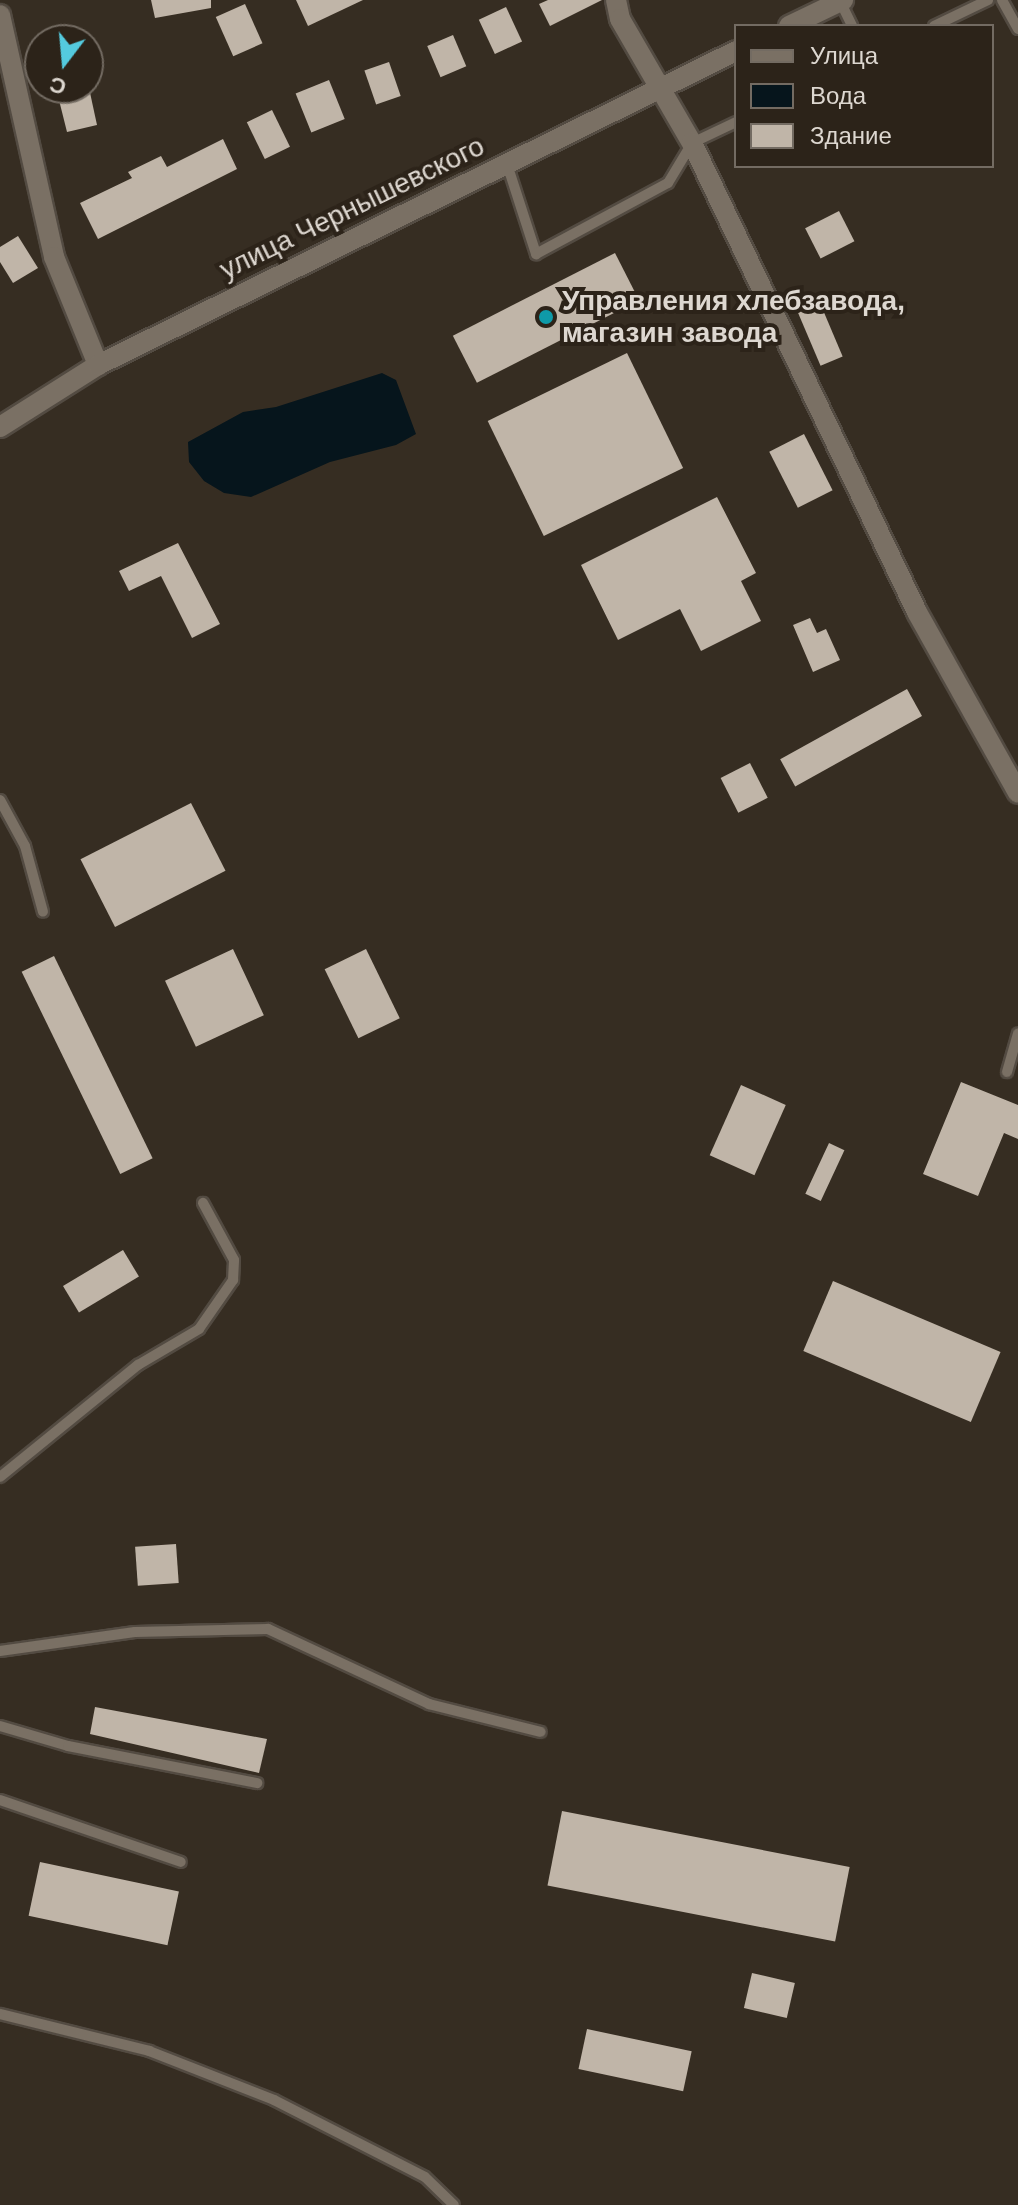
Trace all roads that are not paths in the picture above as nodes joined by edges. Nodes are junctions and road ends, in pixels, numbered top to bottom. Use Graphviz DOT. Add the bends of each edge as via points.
graph roads {
  1 [pos="616,0"];
  2 [pos="988,0"];
  3 [pos="1002,0"];
  4 [pos="842,1"];
  5 [pos="0,15"];
  6 [pos="793,24"];
  7 [pos="851,24"];
  8 [pos="938,24"];
  9 [pos="1018,29"];
  10 [pos="734,52"];
  11 [pos="661,87"];
  12 [pos="734,123"];
  13 [pos="692,143"];
  14 [pos="507,164"];
  15 [pos="98,365"];
  16 [pos="0,427"];
  17 [pos="1018,793"];
  18 [pos="0,800"];
  19 [pos="43,912"];
  20 [pos="1018,1034"];
  21 [pos="1007,1072"];
  22 [pos="203,1203"];
  23 [pos="0,1477"];
  24 [pos="0,1651"];
  25 [pos="0,1726"];
  26 [pos="541,1732"];
  27 [pos="257,1783"];
  28 [pos="0,1800"];
  29 [pos="181,1862"];
  30 [pos="0,2014"];
  31 [pos="454,2205"];
  1 -- 11 [label="street" via="620,19"];
  2 -- 8 [label="lane"];
  3 -- 9 [label="lane"];
  4 -- 6 [label="street"];
  4 -- 7 [label="lane"];
  5 -- 15 [label="street" via="54,257"];
  10 -- 11 [label="street, улица Чернышевского"];
  11 -- 13 [label="street"];
  11 -- 14 [label="street, улица Чернышевского"];
  12 -- 13 [label="lane"];
  13 -- 14 [label="lane" via="668,183 536,254"];
  13 -- 17 [label="street" via="917,612"];
  14 -- 15 [label="street, улица Чернышевского"];
  15 -- 16 [label="street, улица Чернышевского"];
  18 -- 19 [label="lane" via="25,846"];
  20 -- 21 [label="lane"];
  22 -- 23 [label="lane" via="234,1260 233,1280 199,1329 138,1365"];
  24 -- 26 [label="lane" via="135,1632 268,1629 429,1704"];
  25 -- 27 [label="lane" via="68,1746"];
  28 -- 29 [label="lane"];
  30 -- 31 [label="lane" via="149,2051 274,2100 425,2177"];
}
